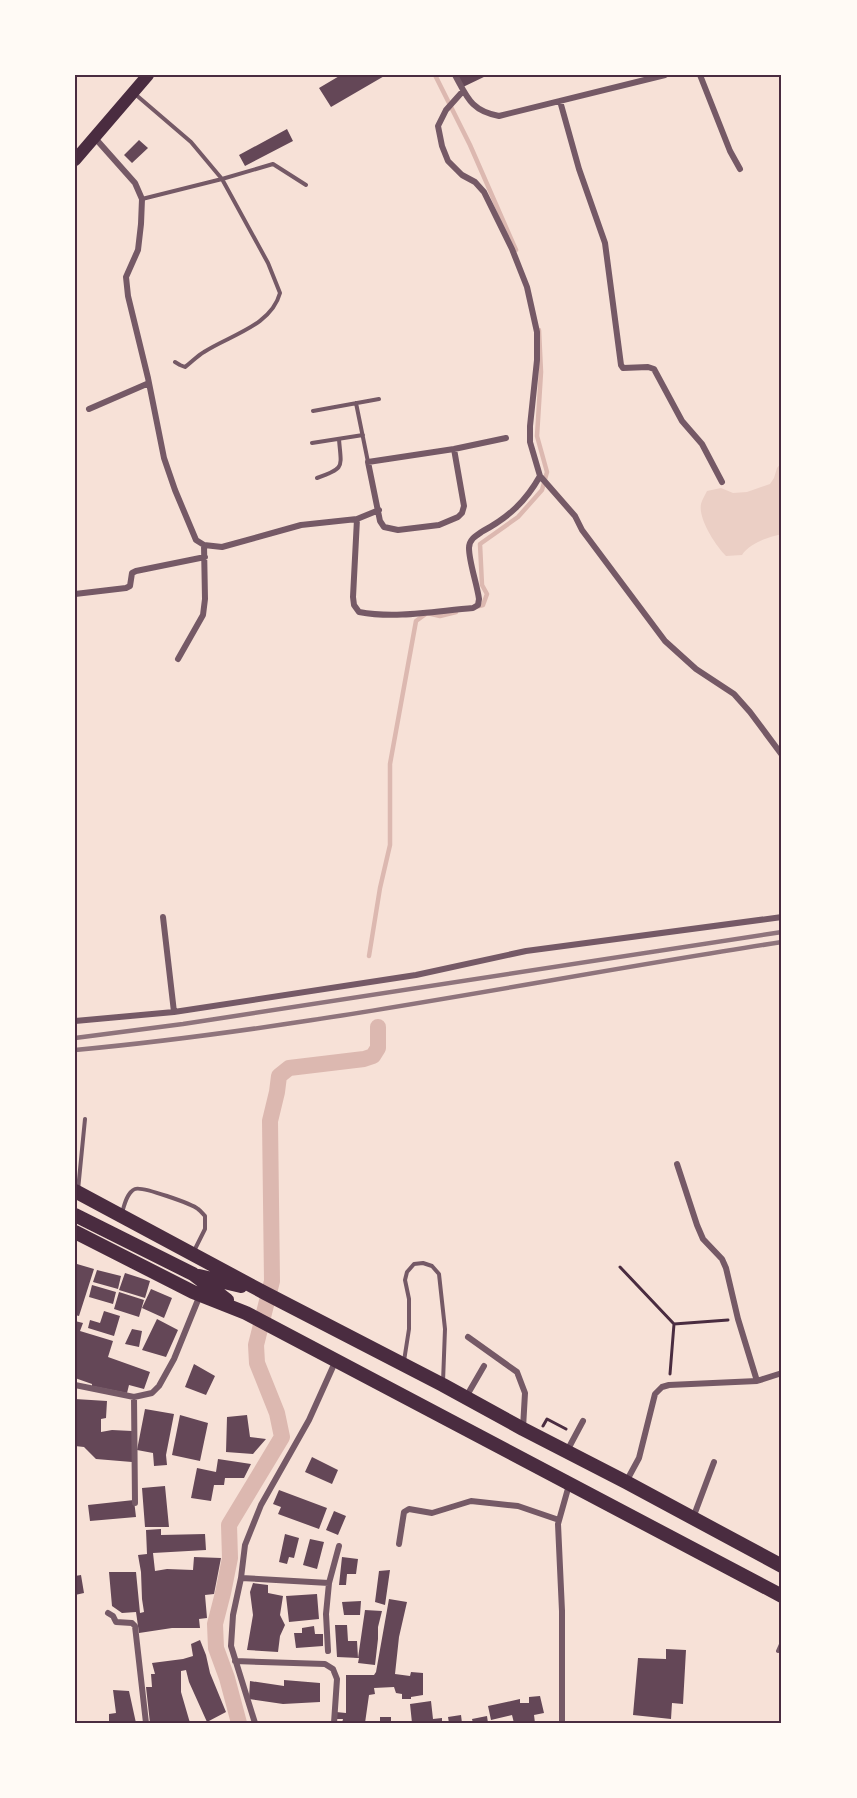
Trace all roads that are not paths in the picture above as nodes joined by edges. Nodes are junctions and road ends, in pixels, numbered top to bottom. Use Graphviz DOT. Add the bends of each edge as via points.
graph roads {
  1 [pos="148,75"];
  2 [pos="455,75"];
  3 [pos="665,75"];
  4 [pos="700,75"];
  5 [pos="464,90"];
  6 [pos="133,92"];
  7 [pos="560,101"];
  8 [pos="94,137"];
  9 [pos="75,160"];
  10 [pos="740,169"];
  11 [pos="222,179"];
  12 [pos="306,185"];
  13 [pos="142,199"];
  14 [pos="175,362"];
  15 [pos="149,383"];
  16 [pos="379,399"];
  17 [pos="356,403"];
  18 [pos="88,409"];
  19 [pos="314,411"];
  20 [pos="363,435"];
  21 [pos="506,438"];
  22 [pos="339,439"];
  23 [pos="312,444"];
  24 [pos="454,449"];
  25 [pos="368,462"];
  26 [pos="317,478"];
  27 [pos="541,478"];
  28 [pos="722,482"];
  29 [pos="379,510"];
  30 [pos="357,519"];
  31 [pos="204,545"];
  32 [pos="205,557"];
  33 [pos="75,594"];
  34 [pos="178,659"];
  35 [pos="782,755"];
  36 [pos="163,917"];
  37 [pos="782,917"];
  38 [pos="174,1012"];
  39 [pos="75,1021"];
  40 [pos="85,1119"];
  41 [pos="677,1164"];
  42 [pos="77,1192"];
  43 [pos="75,1215"];
  44 [pos="122,1215"];
  45 [pos="75,1232"];
  46 [pos="192,1254"];
  47 [pos="193,1274"];
  48 [pos="263,1292"];
  49 [pos="200,1294"];
  50 [pos="249,1315"];
  51 [pos="468,1337"];
  52 [pos="336,1360"];
  53 [pos="403,1365"];
  54 [pos="484,1366"];
  55 [pos="782,1373"];
  56 [pos="757,1381"];
  57 [pos="75,1385"];
  58 [pos="442,1385"];
  59 [pos="134,1397"];
  60 [pos="466,1398"];
  61 [pos="583,1421"];
  62 [pos="523,1429"];
  63 [pos="567,1451"];
  64 [pos="714,1462"];
  65 [pos="626,1482"];
  66 [pos="570,1484"];
  67 [pos="135,1503"];
  68 [pos="693,1518"];
  69 [pos="559,1520"];
  70 [pos="399,1544"];
  71 [pos="339,1546"];
  72 [pos="780,1565"];
  73 [pos="241,1578"];
  74 [pos="329,1583"];
  75 [pos="767,1588"];
  76 [pos="782,1596"];
  77 [pos="108,1613"];
  78 [pos="782,1642"];
  79 [pos="328,1651"];
  80 [pos="778,1651"];
  81 [pos="235,1661"];
  82 [pos="146,1723"];
  83 [pos="255,1723"];
  84 [pos="334,1723"];
  85 [pos="562,1723"];
  1 -- 6 [label="main road"];
  2 -- 5 [label="street"];
  3 -- 7 [label="street"];
  4 -- 10 [label="street"];
  5 -- 7 [label="street" via="473,106 499,116"];
  5 -- 27 [label="street" via="438,126 448,161 484,192 527,287 537,332 530,442"];
  6 -- 8 [label="main road"];
  6 -- 11 [label="lane" via="191,142"];
  7 -- 28 [label="street" via="605,243 621,365 654,369"];
  8 -- 9 [label="main road"];
  8 -- 13 [label="street" via="135,183"];
  11 -- 12 [label="lane" via="273,164"];
  11 -- 13 [label="lane"];
  11 -- 14 [label="lane" via="280,293 269,313 251,327 202,352 185,367"];
  13 -- 15 [label="street" via="138,250 126,277"];
  15 -- 18 [label="street"];
  15 -- 31 [label="street" via="174,490 192,533"];
  16 -- 17 [label="lane"];
  17 -- 19 [label="lane"];
  17 -- 20 [label="lane"];
  20 -- 22 [label="lane"];
  20 -- 25 [label="lane"];
  21 -- 24 [label="street"];
  22 -- 23 [label="lane"];
  22 -- 26 [label="lane" via="339,469"];
  24 -- 25 [label="street"];
  24 -- 29 [label="street" via="464,506 458,517 439,525 398,530 384,527"];
  25 -- 29 [label="street"];
  27 -- 30 [label="street" via="516,508 470,542 479,599 473,608 395,614 359,612 353,597"];
  27 -- 35 [label="street" via="575,516 665,642 734,694"];
  29 -- 30 [label="street"];
  30 -- 31 [label="street" via="301,525 222,547"];
  31 -- 32 [label="street"];
  32 -- 33 [label="street" via="136,571 126,588"];
  32 -- 34 [label="street" via="203,615"];
  36 -- 38 [label="street"];
  37 -- 38 [label="street" via="526,951 416,975"];
  38 -- 39 [label="street"];
  40 -- 42 [label="lane"];
  41 -- 56 [label="street" via="703,1239 726,1268"];
  42 -- 44 [label="highway"];
  43 -- 47 [label="highway"];
  44 -- 46 [label="highway"];
  44 -- 46 [label="lane" via="132,1190 137,1188 198,1209 205,1216 205,1229"];
  45 -- 49 [label="highway"];
  46 -- 48 [label="highway"];
  47 -- 48 [label="highway"];
  47 -- 50 [label="highway"];
  48 -- 53 [label="highway"];
  49 -- 50 [label="highway"];
  49 -- 59 [label="street" via="159,1386 152,1393"];
  50 -- 52 [label="highway"];
  51 -- 62 [label="street" via="517,1372 525,1393"];
  52 -- 66 [label="highway"];
  52 -- 73 [label="street" via="309,1420 261,1505 245,1545"];
  53 -- 58 [label="highway"];
  53 -- 58 [label="lane" via="409,1329 405,1280 414,1264 423,1263 439,1274 446,1329"];
  54 -- 60 [label="street"];
  55 -- 56 [label="street"];
  56 -- 65 [label="street" via="662,1387 655,1394 639,1458"];
  57 -- 59 [label="street"];
  58 -- 60 [label="highway"];
  59 -- 67 [label="street"];
  60 -- 62 [label="highway"];
  61 -- 63 [label="street"];
  62 -- 63 [label="highway"];
  63 -- 65 [label="highway"];
  64 -- 68 [label="street"];
  65 -- 68 [label="highway"];
  66 -- 69 [label="street"];
  66 -- 75 [label="highway"];
  68 -- 72 [label="highway"];
  69 -- 70 [label="street" via="518,1506 471,1501 432,1513 409,1509 404,1512"];
  69 -- 85 [label="street"];
  71 -- 74 [label="street"];
  72 -- 75 [label="highway"];
  73 -- 74 [label="street"];
  73 -- 81 [label="street" via="233,1615 231,1646"];
  74 -- 79 [label="street"];
  75 -- 76 [label="highway"];
  77 -- 82 [label="street" via="116,1622 135,1626"];
  78 -- 80 [label="lane"];
  81 -- 83 [label="street"];
  81 -- 84 [label="street" via="325,1664 333,1669 337,1679"];
}
